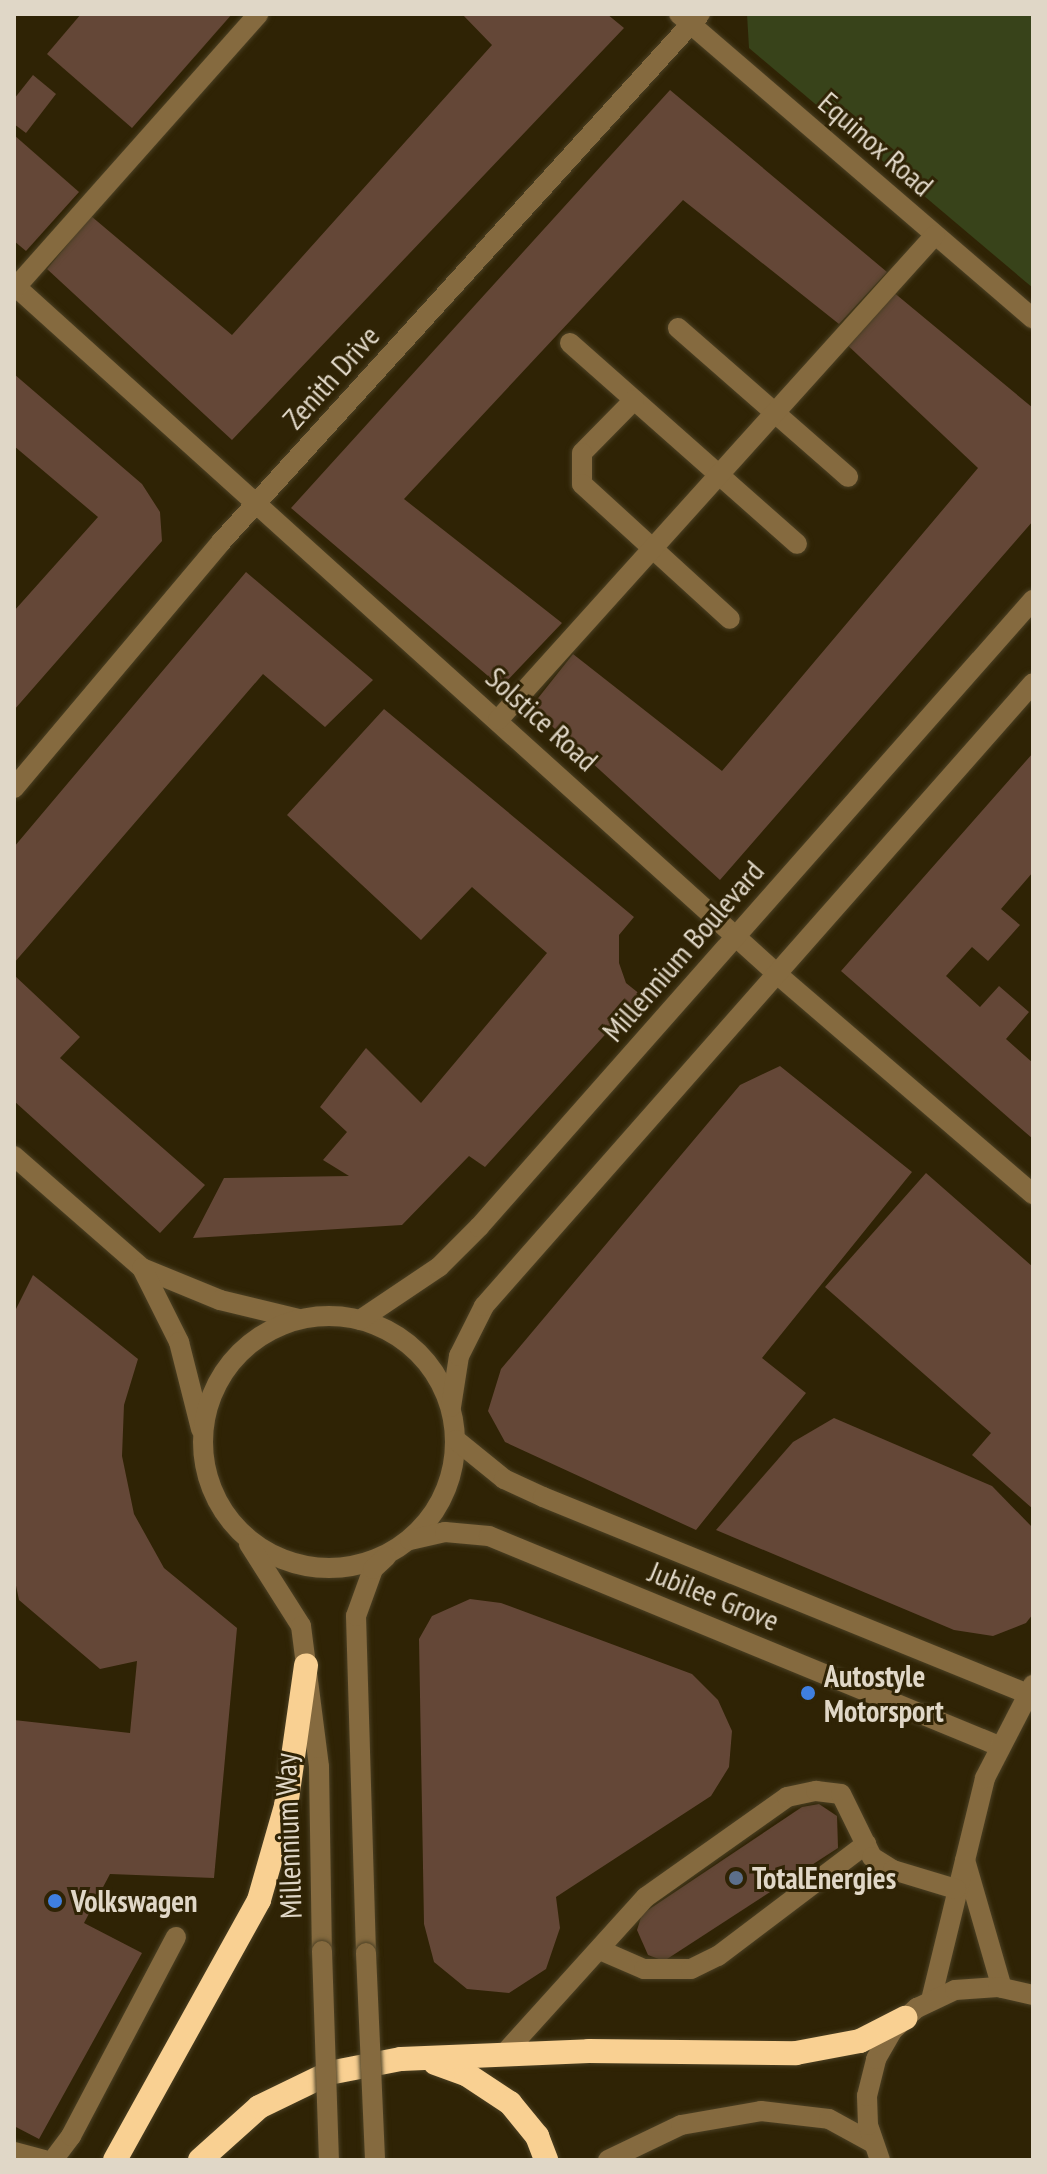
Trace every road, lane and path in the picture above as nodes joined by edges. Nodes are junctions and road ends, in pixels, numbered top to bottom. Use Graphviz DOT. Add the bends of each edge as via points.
graph roads {
  1 [pos="258,14"];
  2 [pos="690,17"];
  3 [pos="935,235"];
  4 [pos="15,286"];
  5 [pos="1033,319"];
  6 [pos="678,328"];
  7 [pos="570,343"];
  8 [pos="634,400"];
  9 [pos="774,410"];
  10 [pos="717,475"];
  11 [pos="848,477"];
  12 [pos="258,501"];
  13 [pos="797,544"];
  14 [pos="651,550"];
  15 [pos="1033,600"];
  16 [pos="730,619"];
  17 [pos="1033,683"];
  18 [pos="498,720"];
  19 [pos="14,788"];
  20 [pos="735,936"];
  21 [pos="777,974"];
  22 [pos="14,1156"];
  23 [pos="1033,1194"];
  24 [pos="142,1268"];
  25 [pos="299,1319"];
  26 [pos="360,1320"];
  27 [pos="451,1407"];
  28 [pos="456,1440"];
  29 [pos="203,1441"];
  30 [pos="239,1530"];
  31 [pos="396,1547"];
  32 [pos="306,1665"];
  33 [pos="1030,1690"];
  34 [pos="999,1746"];
  35 [pos="866,1844"];
  36 [pos="963,1852"];
  37 [pos="956,1889"];
  38 [pos="176,1937"];
  39 [pos="600,1950"];
  40 [pos="1002,1988"];
  41 [pos="1033,1995"];
  42 [pos="931,2000"];
  43 [pos="905,2018"];
  44 [pos="503,2055"];
  45 [pos="401,2059"];
  46 [pos="14,2152"];
  47 [pos="877,2152"];
  48 [pos="44,2160"];
  49 [pos="53,2160"];
  50 [pos="115,2160"];
  51 [pos="200,2160"];
  52 [pos="329,2160"];
  53 [pos="375,2160"];
  54 [pos="546,2160"];
  55 [pos="608,2160"];
  1 -- 4 [label="street"];
  2 -- 3 [label="street, Equinox Road"];
  2 -- 12 [label="street, Zenith Drive"];
  3 -- 5 [label="street, Equinox Road"];
  3 -- 9 [label="street"];
  4 -- 12 [label="street, Solstice Road"];
  6 -- 9 [label="street"];
  7 -- 8 [label="street"];
  8 -- 10 [label="street"];
  8 -- 14 [label="street" via="582,453 580,470 590,496"];
  9 -- 10 [label="street"];
  9 -- 11 [label="street"];
  10 -- 13 [label="street"];
  10 -- 14 [label="street"];
  12 -- 18 [label="street, Solstice Road"];
  12 -- 19 [label="street, Zenith Drive"];
  14 -- 16 [label="street"];
  14 -- 18 [label="street"];
  15 -- 20 [label="street, Millennium Boulevard"];
  17 -- 21 [label="street"];
  18 -- 20 [label="street, Solstice Road"];
  20 -- 21 [label="street, Solstice Road"];
  20 -- 26 [label="street, Millennium Boulevard" via="479,1227 439,1267"];
  21 -- 23 [label="street, Solstice Road"];
  21 -- 27 [label="street" via="484,1306 459,1356"];
  22 -- 24 [label="street"];
  24 -- 25 [label="street" via="220,1300"];
  24 -- 29 [label="street" via="179,1342"];
  25 -- 26 [label="street"];
  25 -- 29 [label="street" via="266,1333 232,1361 211,1398"];
  26 -- 27 [label="street" via="413,1347 437,1374"];
  27 -- 28 [label="street"];
  28 -- 31 [label="street" via="451,1476 437,1508"];
  28 -- 33 [label="street, Jubilee Grove" via="504,1479 543,1497"];
  29 -- 30 [label="street" via="212,1489"];
  30 -- 31 [label="street" via="278,1557 323,1567 370,1561"];
  30 -- 32 [label="street, Millennium Way" via="290,1602 301,1626"];
  31 -- 34 [label="street, Jubilee Grove" via="445,1532 489,1536"];
  31 -- 53 [label="street, bridge" via="373,1569 356,1616"];
  32 -- 50 [label="highway" via="286,1806 259,1900"];
  32 -- 52 [label="street, Millennium Way, bridge" via="319,1767"];
  33 -- 34 [label="street"];
  34 -- 36 [label="street"];
  35 -- 37 [label="street" via="872,1857 893,1870"];
  35 -- 39 [label="street" via="718,1956 691,1969 644,1969"];
  35 -- 39 [label="street" via="841,1794 816,1791 787,1797 646,1897"];
  36 -- 37 [label="street"];
  36 -- 40 [label="street"];
  37 -- 42 [label="street"];
  38 -- 49 [label="street" via="71,2136"];
  39 -- 44 [label="street"];
  40 -- 41 [label="street"];
  40 -- 42 [label="street" via="972,1987"];
  42 -- 43 [label="street"];
  43 -- 44 [label="highway" via="860,2041 796,2053"];
  43 -- 47 [label="street" via="880,2051 870,2078 867,2106"];
  44 -- 45 [label="highway"];
  45 -- 51 [label="highway" via="329,2073 259,2107"];
  45 -- 54 [label="highway" via="456,2070 490,2088 525,2120"];
  46 -- 48 [label="street"];
  47 -- 55 [label="street" via="829,2119 761,2111 681,2125"];
}
